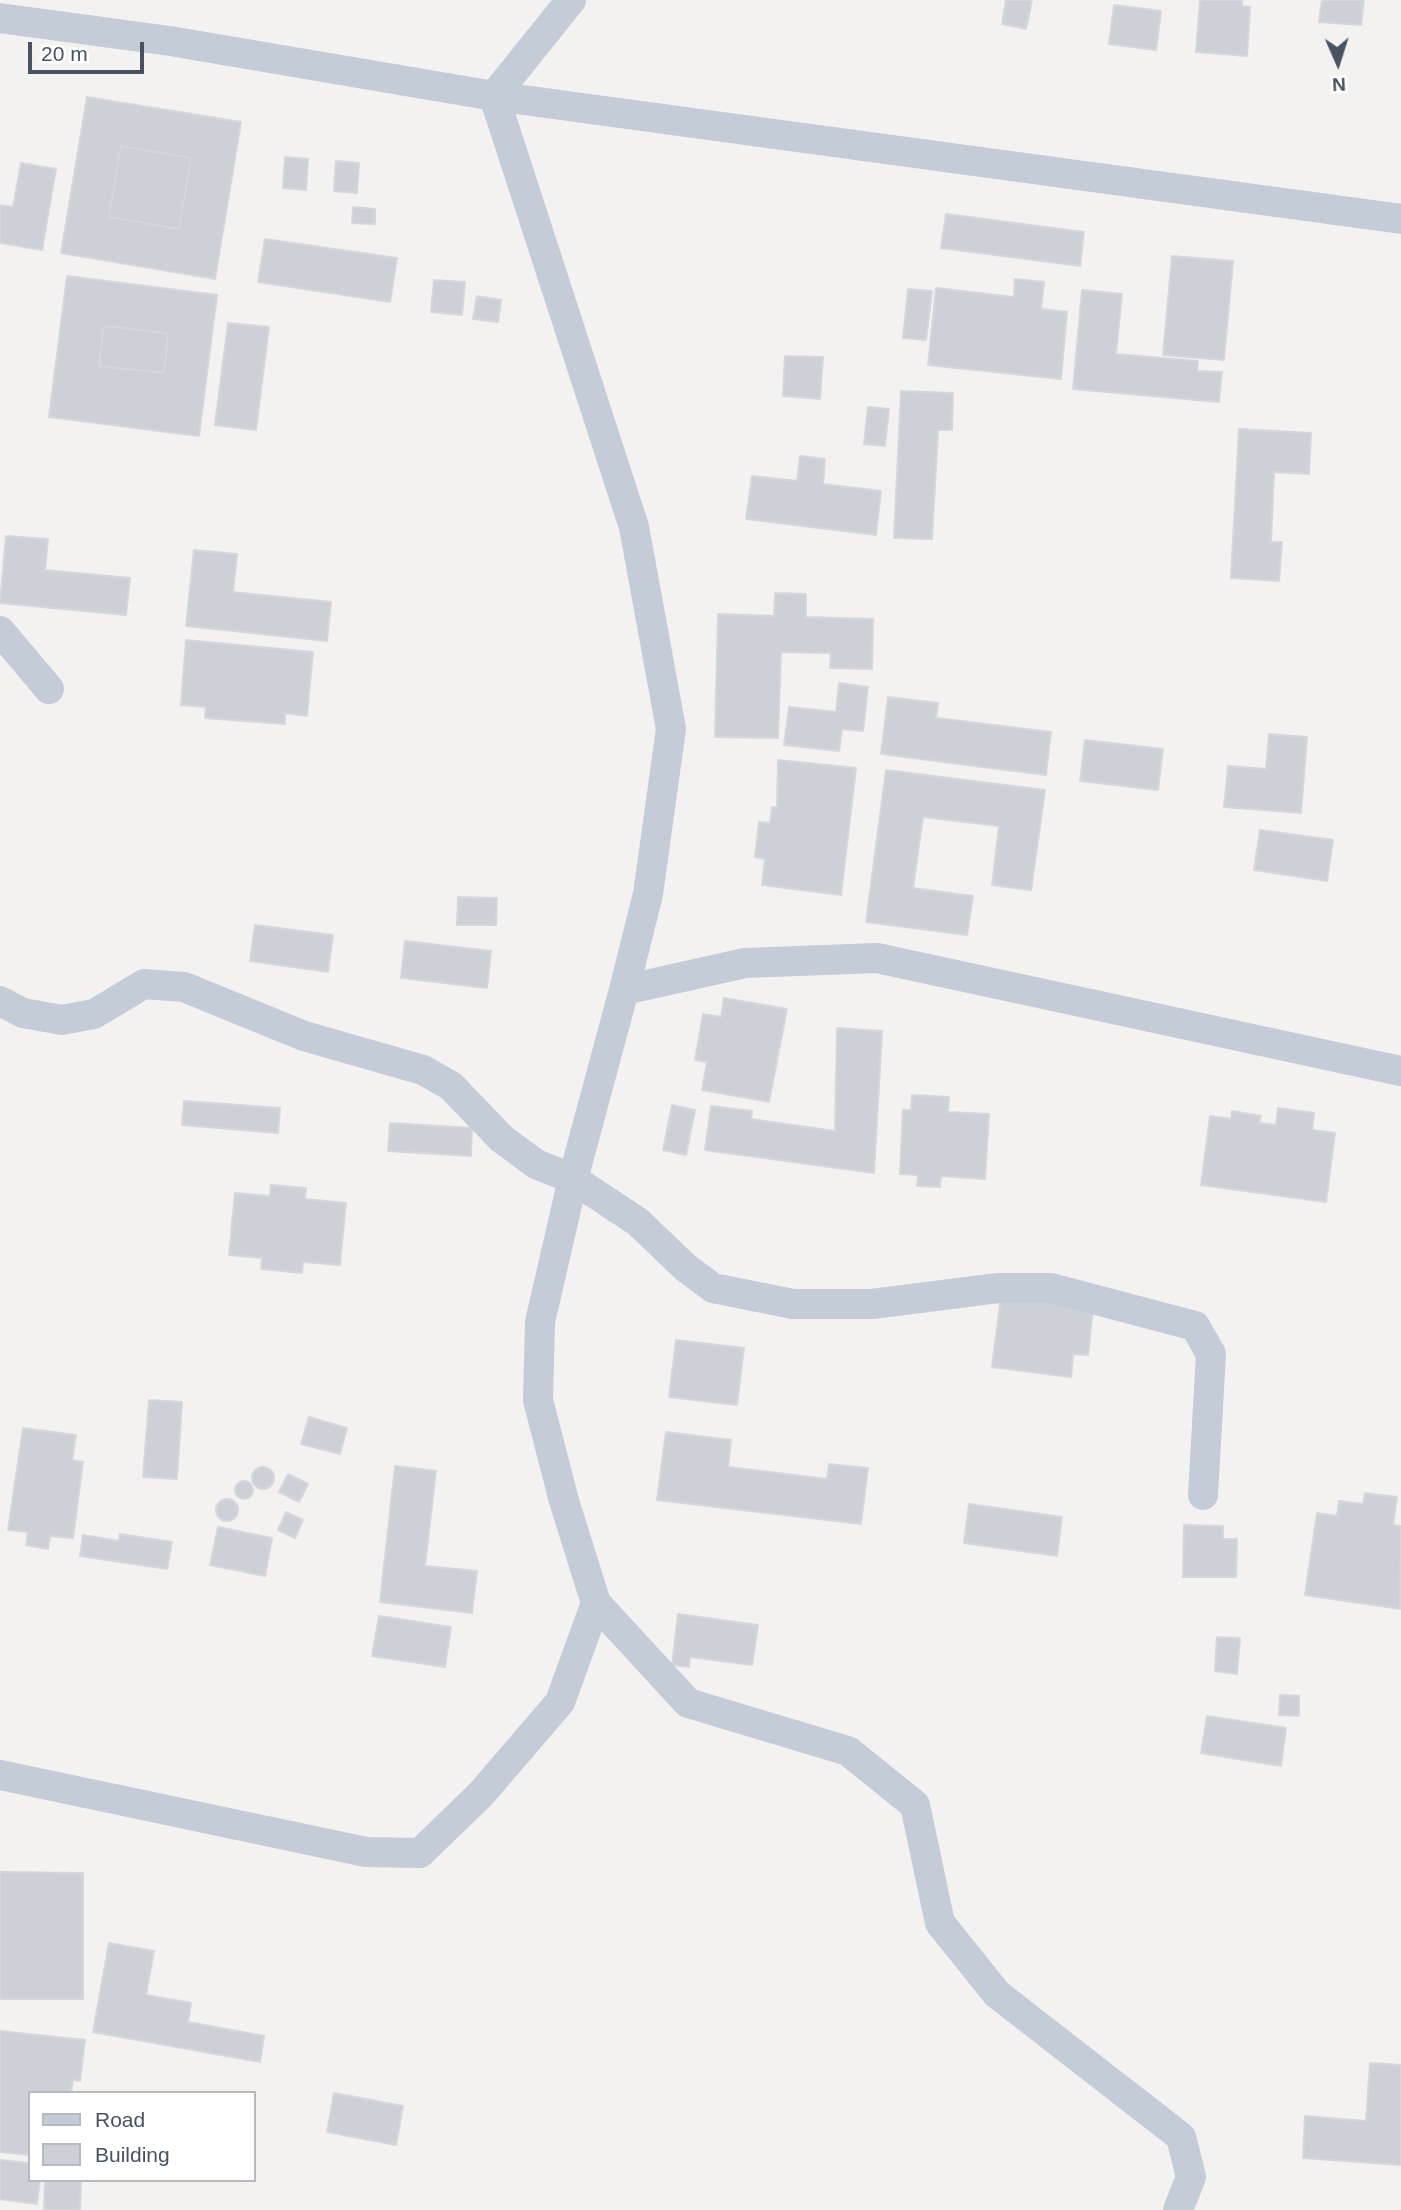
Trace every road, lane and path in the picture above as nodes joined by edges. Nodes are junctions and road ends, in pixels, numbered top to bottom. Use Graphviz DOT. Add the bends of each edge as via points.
graph roads {
  1 [pos="571,0"];
  2 [pos="0,19"];
  3 [pos="494,96"];
  4 [pos="1401,219"];
  5 [pos="0,631"];
  6 [pos="49,689"];
  7 [pos="624,990"];
  8 [pos="0,1001"];
  9 [pos="1401,1071"];
  10 [pos="573,1179"];
  11 [pos="1203,1495"];
  12 [pos="596,1603"];
  13 [pos="0,1775"];
  14 [pos="1178,2210"];
  1 -- 3 [label="street"];
  2 -- 3 [label="street" via="170,41"];
  3 -- 4 [label="street"];
  3 -- 7 [label="street" via="634,527 671,729 648,894"];
  5 -- 6 [label="street"];
  7 -- 9 [label="street" via="745,963 877,958"];
  7 -- 10 [label="street"];
  8 -- 10 [label="street" via="23,1013 62,1020 94,1014 145,984 184,988 304,1036 423,1070 451,1086 502,1139 536,1164"];
  10 -- 11 [label="street" via="638,1222 713,1288 793,1304 872,1304 999,1288 1051,1288 1195,1326 1211,1354"];
  10 -- 12 [label="street" via="540,1322 538,1400"];
  12 -- 13 [label="street" via="560,1702 481,1794 420,1853 366,1852"];
  12 -- 14 [label="street" via="688,1703 848,1751 915,1805 940,1923 997,1994 1181,2137 1191,2177"];
}
